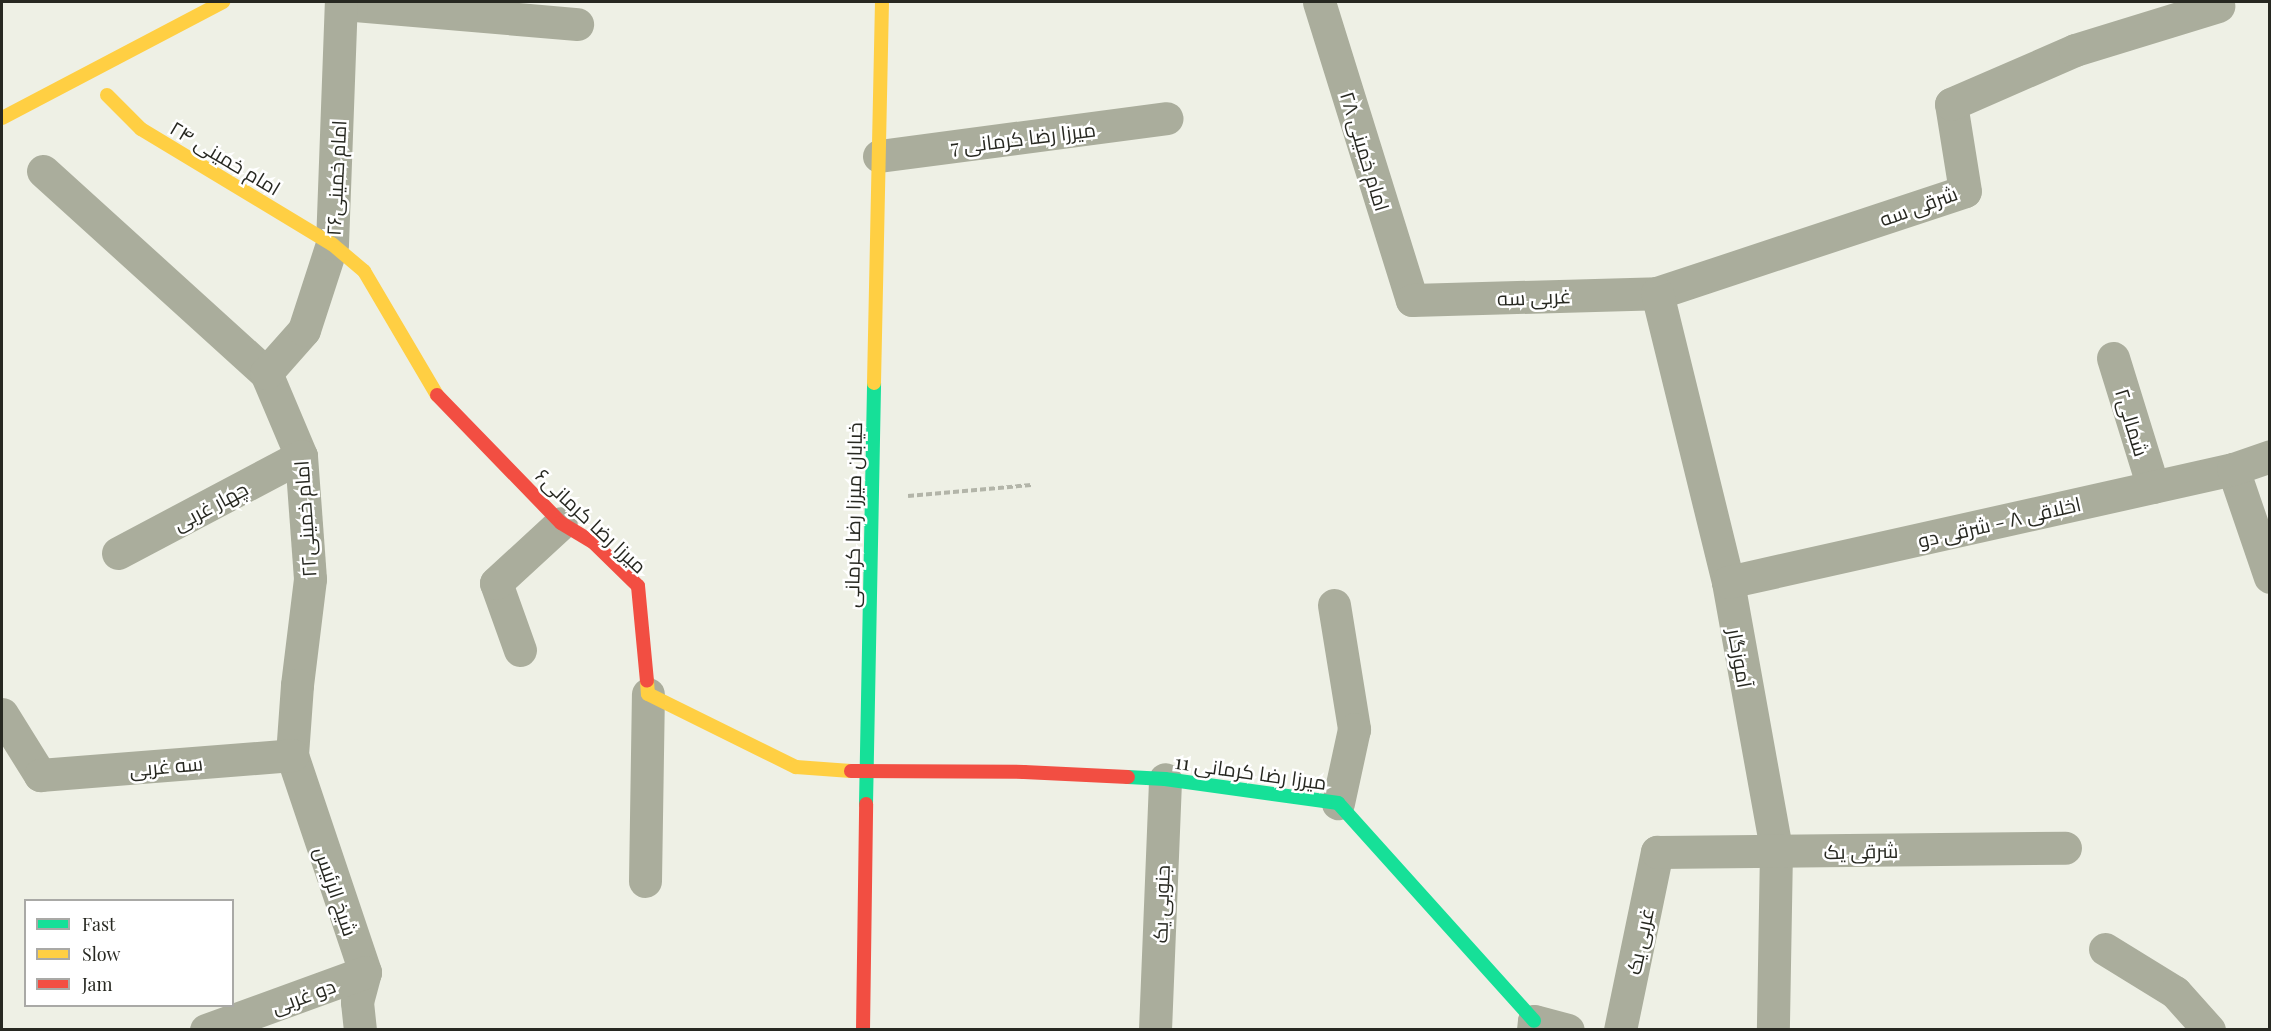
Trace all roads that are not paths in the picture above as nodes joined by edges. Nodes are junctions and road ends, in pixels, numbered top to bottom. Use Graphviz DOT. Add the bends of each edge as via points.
graph roads {
  1 [pos="224,2"];
  2 [pos="882,2"];
  3 [pos="1319,2"];
  4 [pos="342,3"];
  5 [pos="2217,6"];
  6 [pos="577,24"];
  7 [pos="107,95"];
  8 [pos="2,118"];
  9 [pos="1167,118"];
  10 [pos="879,156"];
  11 [pos="44,171"];
  12 [pos="332,244"];
  13 [pos="1657,293"];
  14 [pos="1412,300"];
  15 [pos="2114,358"];
  16 [pos="266,373"];
  17 [pos="301,456"];
  18 [pos="2270,456"];
  19 [pos="2233,469"];
  20 [pos="2153,487"];
  21 [pos="561,523"];
  22 [pos="118,553"];
  23 [pos="2270,577"];
  24 [pos="1728,582"];
  25 [pos="1334,605"];
  26 [pos="520,650"];
  27 [pos="648,694"];
  28 [pos="2,714"];
  29 [pos="292,755"];
  30 [pos="866,772"];
  31 [pos="1165,779"];
  32 [pos="1338,803"];
  33 [pos="2065,848"];
  34 [pos="1776,850"];
  35 [pos="1657,852"];
  36 [pos="645,881"];
  37 [pos="2105,949"];
  38 [pos="365,972"];
  39 [pos="1534,1025"];
  40 [pos="206,1029"];
  41 [pos="360,1029"];
  42 [pos="863,1029"];
  43 [pos="1155,1029"];
  44 [pos="1568,1029"];
  45 [pos="1620,1029"];
  46 [pos="1773,1029"];
  47 [pos="2209,1029"];
  1 -- 8 [label="street"];
  2 -- 10 [label="street, خیابان میرزا رضا کرمانی"];
  3 -- 14 [label="street, امام خمینی ۲۸"];
  4 -- 6 [label="street"];
  4 -- 12 [label="street, امام خمینی۲۶"];
  5 -- 13 [label="street, شرقی سه" via="2075,50 1951,104 1965,191"];
  7 -- 12 [label="street, امام خمینی ۲۴" via="141,129"];
  9 -- 10 [label="street, میرزا رضا کرمانی 7"];
  10 -- 30 [label="street, خیابان میرزا رضا کرمانی"];
  11 -- 16 [label="street, امام خمینی۲۲"];
  12 -- 16 [label="street, امام خمینی۲۶" via="304,330"];
  12 -- 21 [label="street, میرزا رضا کرمانی۶" via="363,271 439,398"];
  13 -- 14 [label="street, غربی سه"];
  13 -- 24 [label="street, آموزگار"];
  15 -- 20 [label="street, شمالی۲"];
  16 -- 17 [label="street, امام خمینی۲۲"];
  17 -- 22 [label="street, چهار غربی"];
  17 -- 29 [label="street, امام خمینی۲۲" via="310,579"];
  18 -- 19 [label="street, اخلاقی ۸ - شرقی دو"];
  19 -- 20 [label="street, اخلاقی ۸ - شرقی دو"];
  19 -- 23 [label="street"];
  20 -- 24 [label="street, اخلاقی ۸ - شرقی دو"];
  21 -- 26 [label="street" via="496,583"];
  21 -- 27 [label="street, میرزا رضا کرمانی۶" via="592,542 638,586"];
  24 -- 34 [label="street, آموزگار"];
  25 -- 32 [label="street" via="1354,729"];
  27 -- 30 [label="street" via="796,767"];
  27 -- 36 [label="street"];
  28 -- 29 [label="street, سه غربی" via="40,775"];
  29 -- 38 [label="street, شیخ الرئیس"];
  30 -- 31 [label="street, میرزا رضا کرمانی 11" via="1024,771"];
  30 -- 42 [label="street, خیابان میرزا رضا کرمانی"];
  31 -- 32 [label="street, میرزا رضا کرمانی 11"];
  31 -- 43 [label="street, جنوبی یک"];
  32 -- 39 [label="street, میرزا رضا کرمانی 11"];
  33 -- 34 [label="street, شرقی یک"];
  34 -- 35 [label="street, شرقی یک"];
  34 -- 46 [label="street, آموزگار"];
  35 -- 45 [label="street, غربی یک"];
  37 -- 47 [label="street" via="2175,992"];
  38 -- 40 [label="street, دو غربی"];
  38 -- 41 [label="street" via="357,1002"];
  39 -- 44 [label="street"];
}
